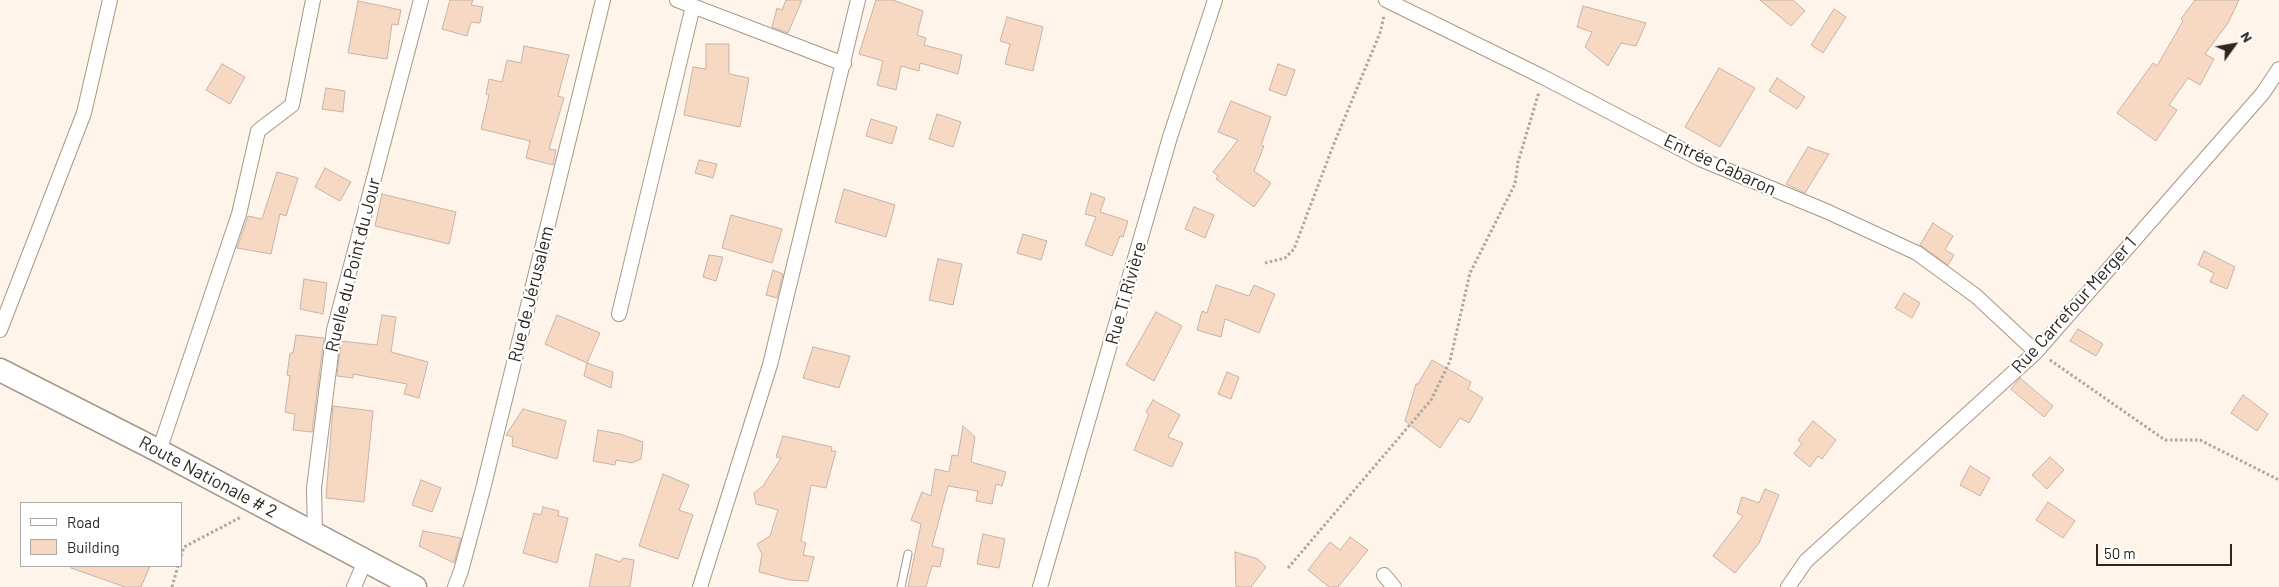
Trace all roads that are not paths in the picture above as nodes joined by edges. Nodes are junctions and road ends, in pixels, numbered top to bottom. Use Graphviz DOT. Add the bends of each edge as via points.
graph roads {
  1 [pos="110,0"];
  2 [pos="313,0"];
  3 [pos="421,0"];
  4 [pos="603,0"];
  5 [pos="677,0"];
  6 [pos="858,0"];
  7 [pos="1215,0"];
  8 [pos="1388,1"];
  9 [pos="693,6"];
  10 [pos="844,64"];
  11 [pos="2279,69"];
  12 [pos="618,314"];
  13 [pos="0,330"];
  14 [pos="2036,352"];
  15 [pos="0,370"];
  16 [pos="159,451"];
  17 [pos="314,535"];
  18 [pos="908,554"];
  19 [pos="365,561"];
  20 [pos="1384,575"];
  21 [pos="354,587"];
  22 [pos="415,587"];
  23 [pos="455,587"];
  24 [pos="700,587"];
  25 [pos="901,587"];
  26 [pos="1040,587"];
  27 [pos="1394,587"];
  28 [pos="1788,587"];
  1 -- 13 [label="street" via="84,113"];
  2 -- 16 [label="street" via="292,105 258,131 239,214"];
  3 -- 17 [label="street, Ruelle du Point du Jour" via="334,330 314,488"];
  4 -- 23 [label="street, Rue de Jérusalem"];
  5 -- 9 [label="street"];
  6 -- 10 [label="street"];
  7 -- 26 [label="street, Rue Ti Rivière" via="1170,137"];
  8 -- 14 [label="street, Entrée Cabaron" via="1700,159 1917,253 1976,296"];
  9 -- 10 [label="street"];
  9 -- 12 [label="street"];
  10 -- 24 [label="street" via="770,365"];
  11 -- 14 [label="street, Rue Carrefour Merger 1" via="2263,94"];
  14 -- 28 [label="street, Rue Carrefour Merger 1" via="1806,561"];
  15 -- 16 [label="main road, Route Nationale # 2"];
  16 -- 17 [label="main road, Route Nationale # 2"];
  17 -- 19 [label="main road, Route Nationale # 2"];
  18 -- 25 [label="lane"];
  19 -- 21 [label="street"];
  19 -- 22 [label="main road, Route Nationale # 2"];
  20 -- 27 [label="street"];
}
